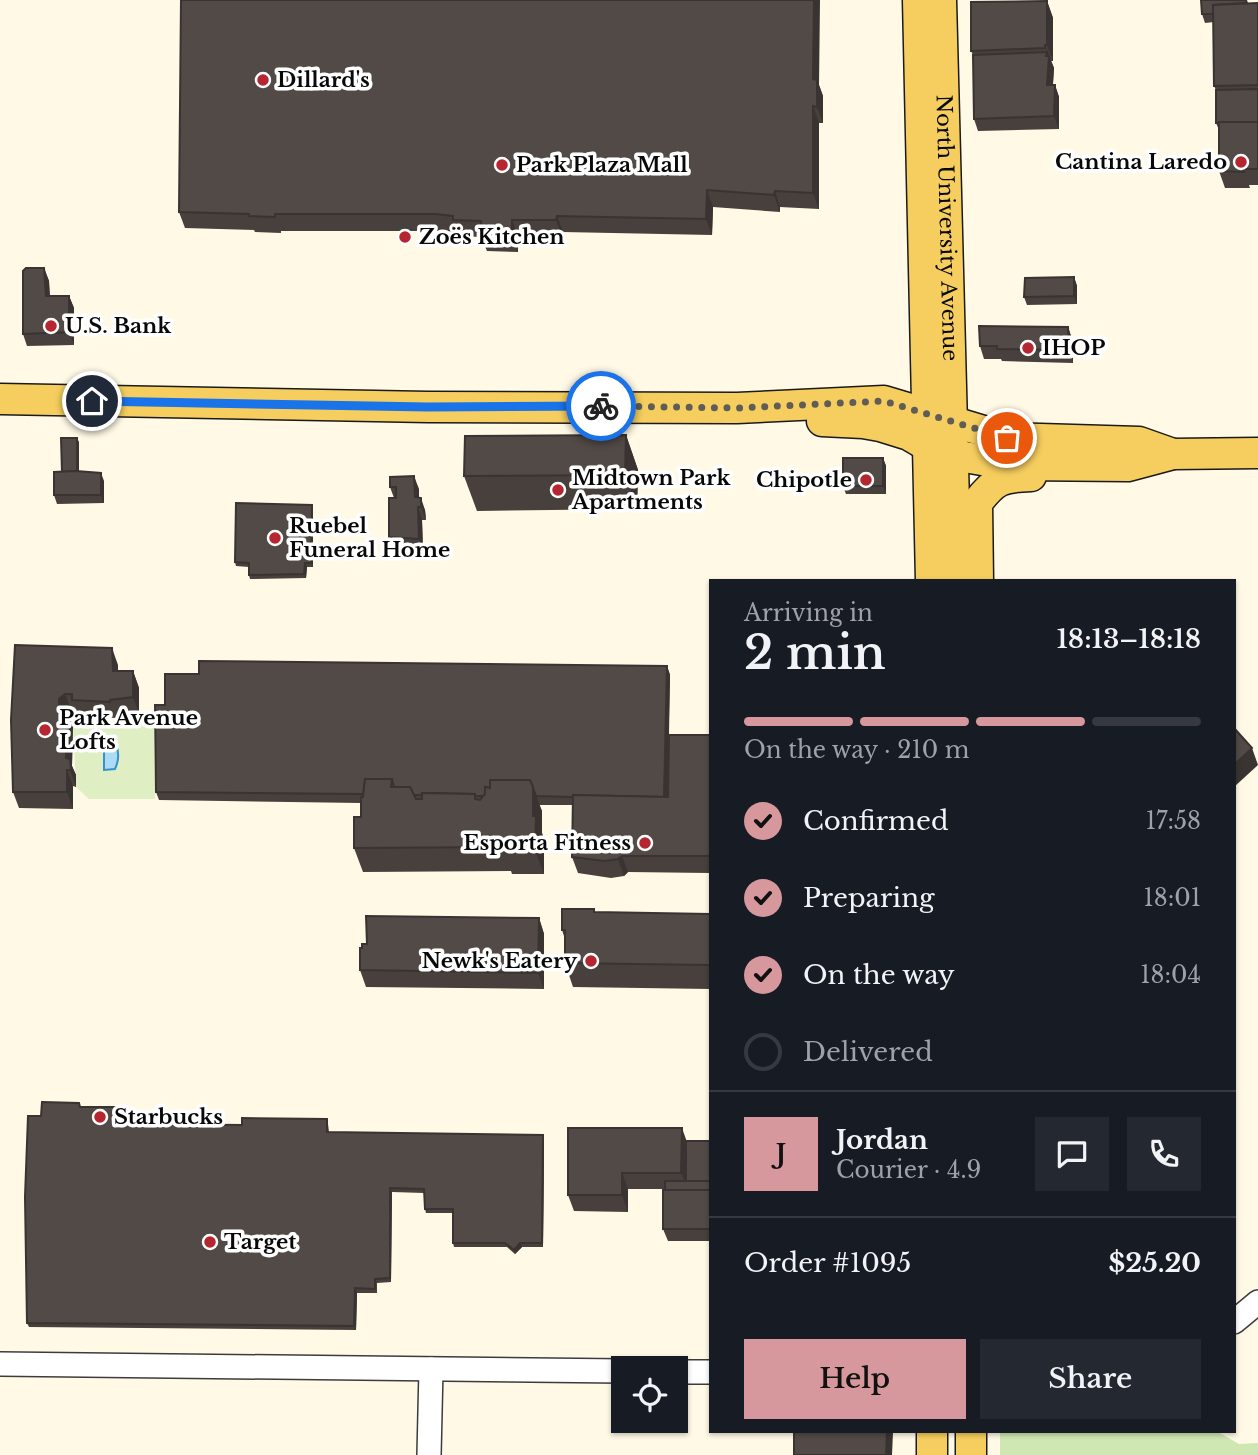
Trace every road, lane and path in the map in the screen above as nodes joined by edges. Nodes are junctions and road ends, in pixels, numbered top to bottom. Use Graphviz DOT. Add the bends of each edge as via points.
graph roads {
  1 [pos="918,0"];
  2 [pos="942,0"];
  3 [pos="0,399"];
  4 [pos="737,408"];
  5 [pos="938,419"];
  6 [pos="814,421"];
  7 [pos="940,450"];
  8 [pos="1258,453"];
  9 [pos="1173,454"];
  10 [pos="1128,466"];
  11 [pos="929,524"];
  12 [pos="930,579"];
  13 [pos="956,579"];
  14 [pos="978,579"];
  15 [pos="1258,1301"];
  16 [pos="1236,1320"];
  17 [pos="0,1364"];
  18 [pos="431,1369"];
  19 [pos="611,1371"];
  20 [pos="688,1372"];
  21 [pos="709,1372"];
  22 [pos="932,1433"];
  23 [pos="971,1433"];
  24 [pos="429,1455"];
  25 [pos="932,1455"];
  26 [pos="971,1455"];
  1 -- 5 [label="main road, North University Avenue"];
  2 -- 5 [label="main road, North University Avenue"];
  3 -- 4 [label="main road"];
  4 -- 5 [label="main road" via="884,401"];
  4 -- 6 [label="main road" via="768,420"];
  5 -- 7 [label="main road, North University Avenue"];
  5 -- 9 [label="main road" via="1007,438 1139,442"];
  6 -- 7 [label="main road" via="871,424"];
  6 -- 11 [label="main road" via="889,446 911,463"];
  7 -- 10 [label="main road" via="1011,465"];
  7 -- 11 [label="main road"];
  7 -- 13 [label="main road"];
  8 -- 9 [label="main road"];
  9 -- 10 [label="main road"];
  10 -- 14 [label="main road" via="1100,474 997,480 977,503"];
  11 -- 12 [label="main road"];
  15 -- 16 [label="street"];
  17 -- 18 [label="street"];
  18 -- 19 [label="street"];
  18 -- 24 [label="street"];
  20 -- 21 [label="street"];
  22 -- 25 [label="main road"];
  23 -- 26 [label="main road"];
}
